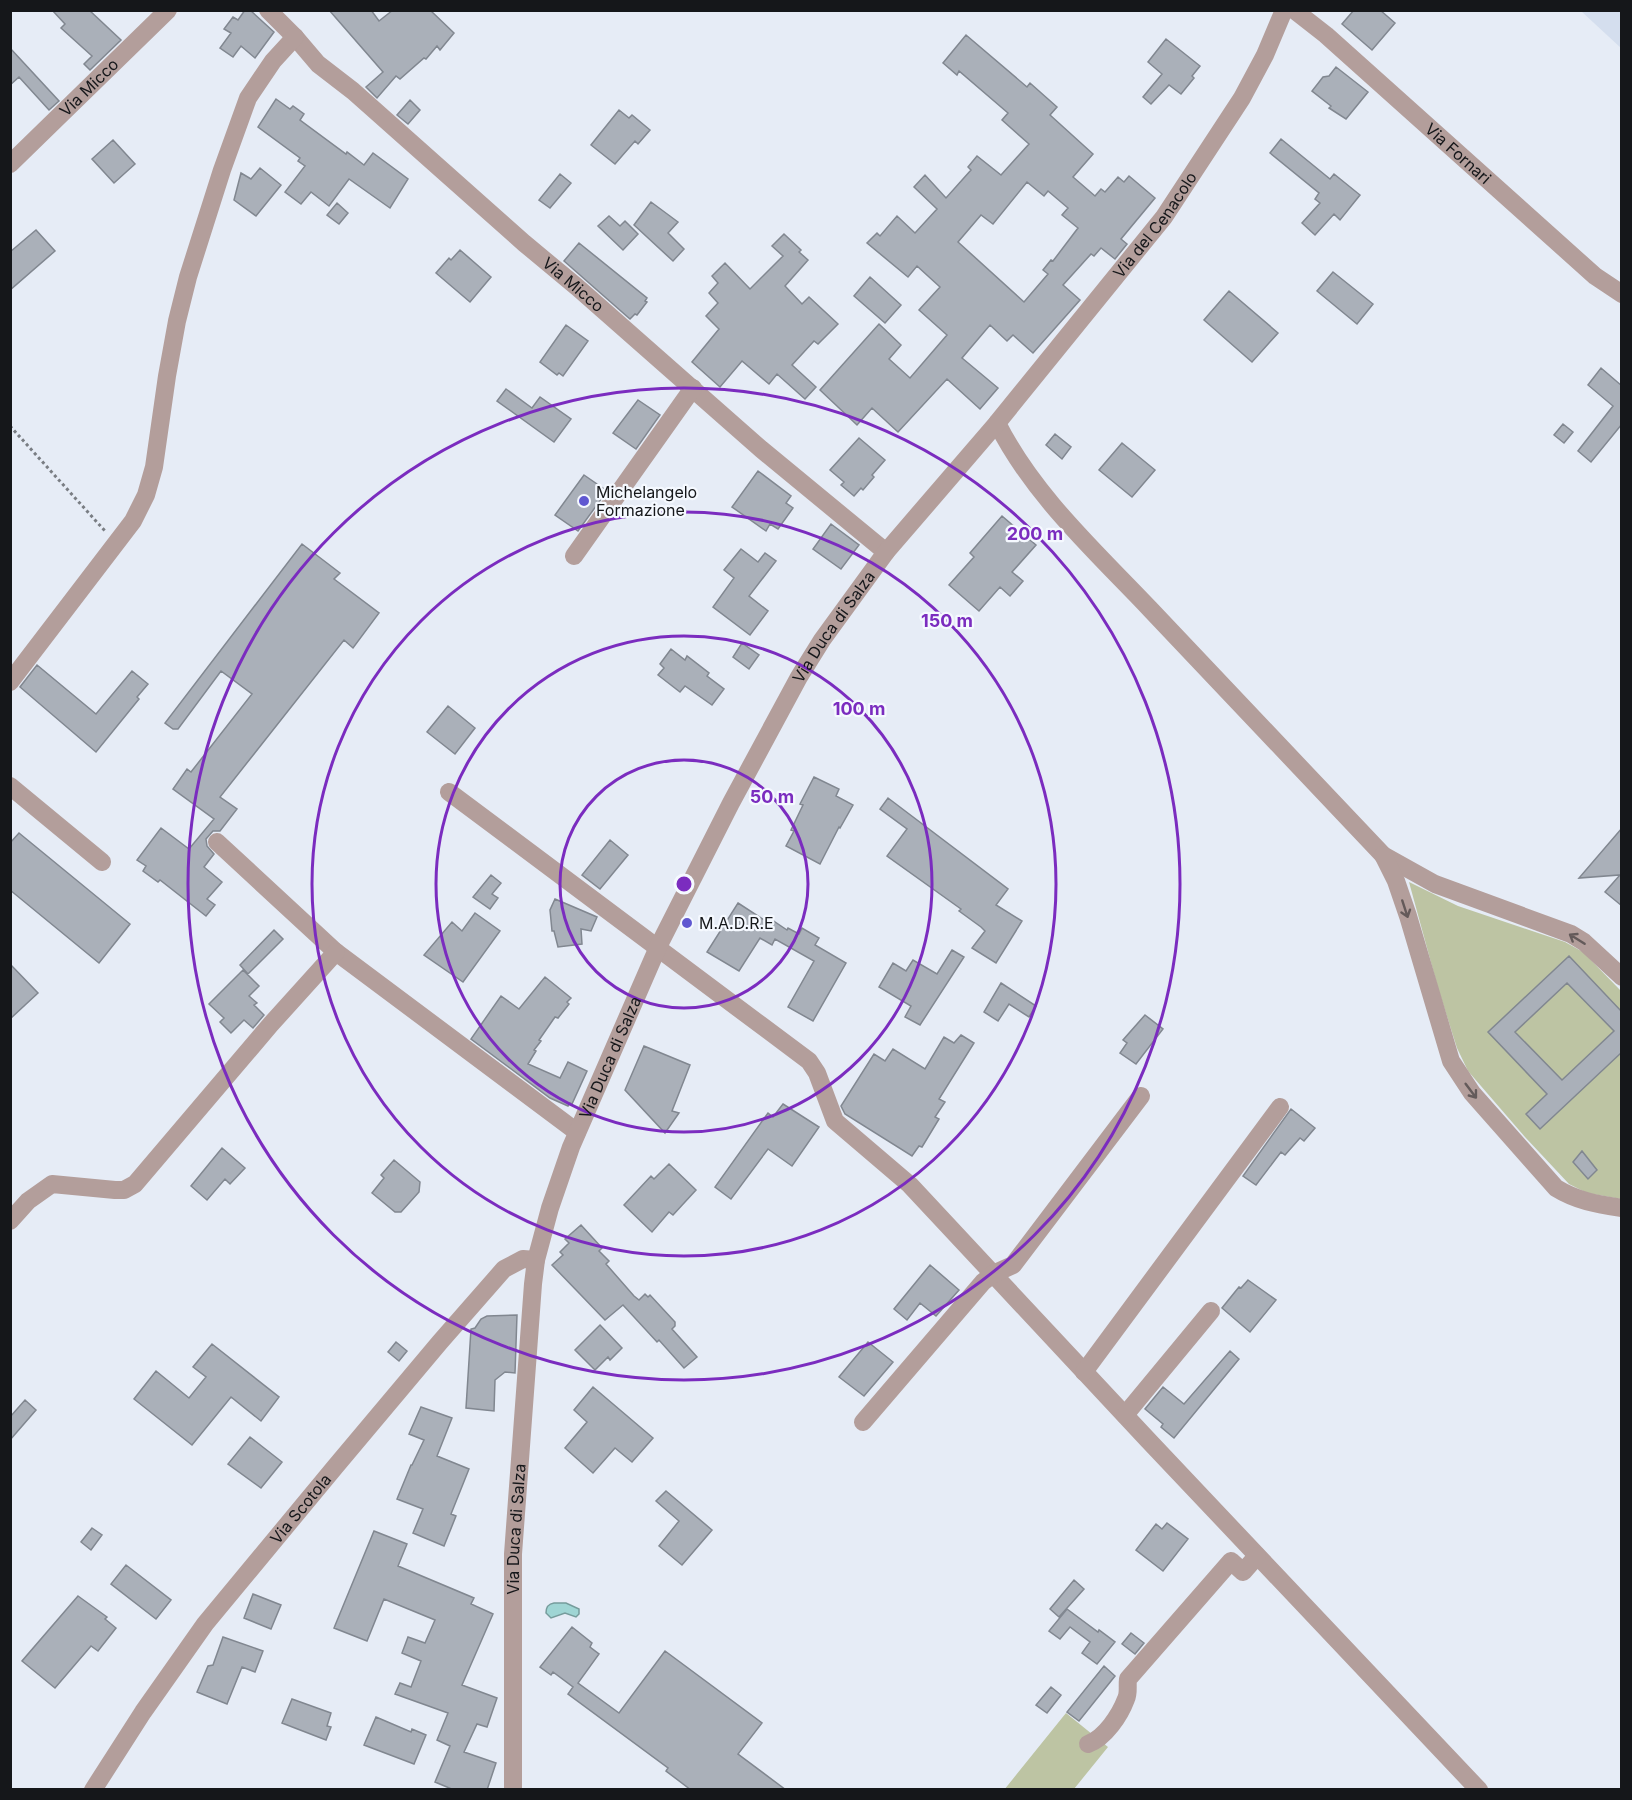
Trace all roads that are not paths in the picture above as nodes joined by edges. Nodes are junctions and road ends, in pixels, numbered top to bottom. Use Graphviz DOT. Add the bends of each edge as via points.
graph roads {
  1 [pos="168,10"];
  2 [pos="268,10"];
  3 [pos="1284,10"];
  4 [pos="1294,10"];
  5 [pos="295,37"];
  6 [pos="10,164"];
  7 [pos="1622,294"];
  8 [pos="693,388"];
  9 [pos="997,423"];
  10 [pos="886,552"];
  11 [pos="574,556"];
  12 [pos="10,682"];
  13 [pos="10,786"];
  14 [pos="449,792"];
  15 [pos="217,842"];
  16 [pos="1383,855"];
  17 [pos="102,862"];
  18 [pos="658,947"];
  19 [pos="336,952"];
  20 [pos="1622,977"];
  21 [pos="1141,1096"];
  22 [pos="1280,1107"];
  23 [pos="577,1132"];
  24 [pos="1622,1208"];
  25 [pos="10,1221"];
  26 [pos="536,1260"];
  27 [pos="993,1274"];
  28 [pos="1211,1311"];
  29 [pos="1084,1372"];
  30 [pos="1125,1414"];
  31 [pos="863,1422"];
  32 [pos="1257,1556"];
  33 [pos="1088,1744"];
  34 [pos="93,1790"];
  35 [pos="513,1790"];
  36 [pos="1479,1790"];
  1 -- 6 [label="street, Via Micco"];
  2 -- 5 [label="street, Via Micco"];
  3 -- 9 [label="street, Via del Cenacolo" via="1242,98 1164,217"];
  4 -- 7 [label="street, Via Fornari" via="1595,276"];
  5 -- 8 [label="street, Via Micco" via="318,64"];
  5 -- 12 [label="street" via="248,98 222,170 177,321 146,495 116,544"];
  8 -- 10 [label="street, Via Micco"];
  8 -- 11 [label="street"];
  9 -- 10 [label="street, Via Duca di Salza"];
  9 -- 16 [label="street" via="1036,485"];
  10 -- 18 [label="street, Via Duca di Salza" via="799,677"];
  13 -- 17 [label="street"];
  14 -- 18 [label="street"];
  15 -- 19 [label="street"];
  20 -- 16 [label="street, one-way" via="1571,934 1435,884"];
  16 -- 24 [label="street, one-way" via="1408,916 1451,1061 1472,1093 1556,1188 1586,1203"];
  18 -- 23 [label="street, Via Duca di Salza"];
  18 -- 27 [label="street" via="809,1061 835,1121 910,1185"];
  19 -- 23 [label="street"];
  19 -- 25 [label="street" via="135,1185 115,1190 52,1184 28,1201"];
  21 -- 27 [label="street" via="1013,1265"];
  22 -- 29 [label="street"];
  23 -- 26 [label="street, Via Duca di Salza"];
  26 -- 34 [label="street, Via Scotola" via="523,1259 504,1269 335,1467 205,1624"];
  26 -- 35 [label="street, Via Duca di Salza" via="513,1554"];
  27 -- 29 [label="street"];
  27 -- 31 [label="street"];
  28 -- 30 [label="street"];
  29 -- 30 [label="street"];
  30 -- 32 [label="street"];
  32 -- 33 [label="street" via="1243,1572 1231,1561 1128,1679 1128,1696 1119,1714"];
  32 -- 36 [label="street"];
}
